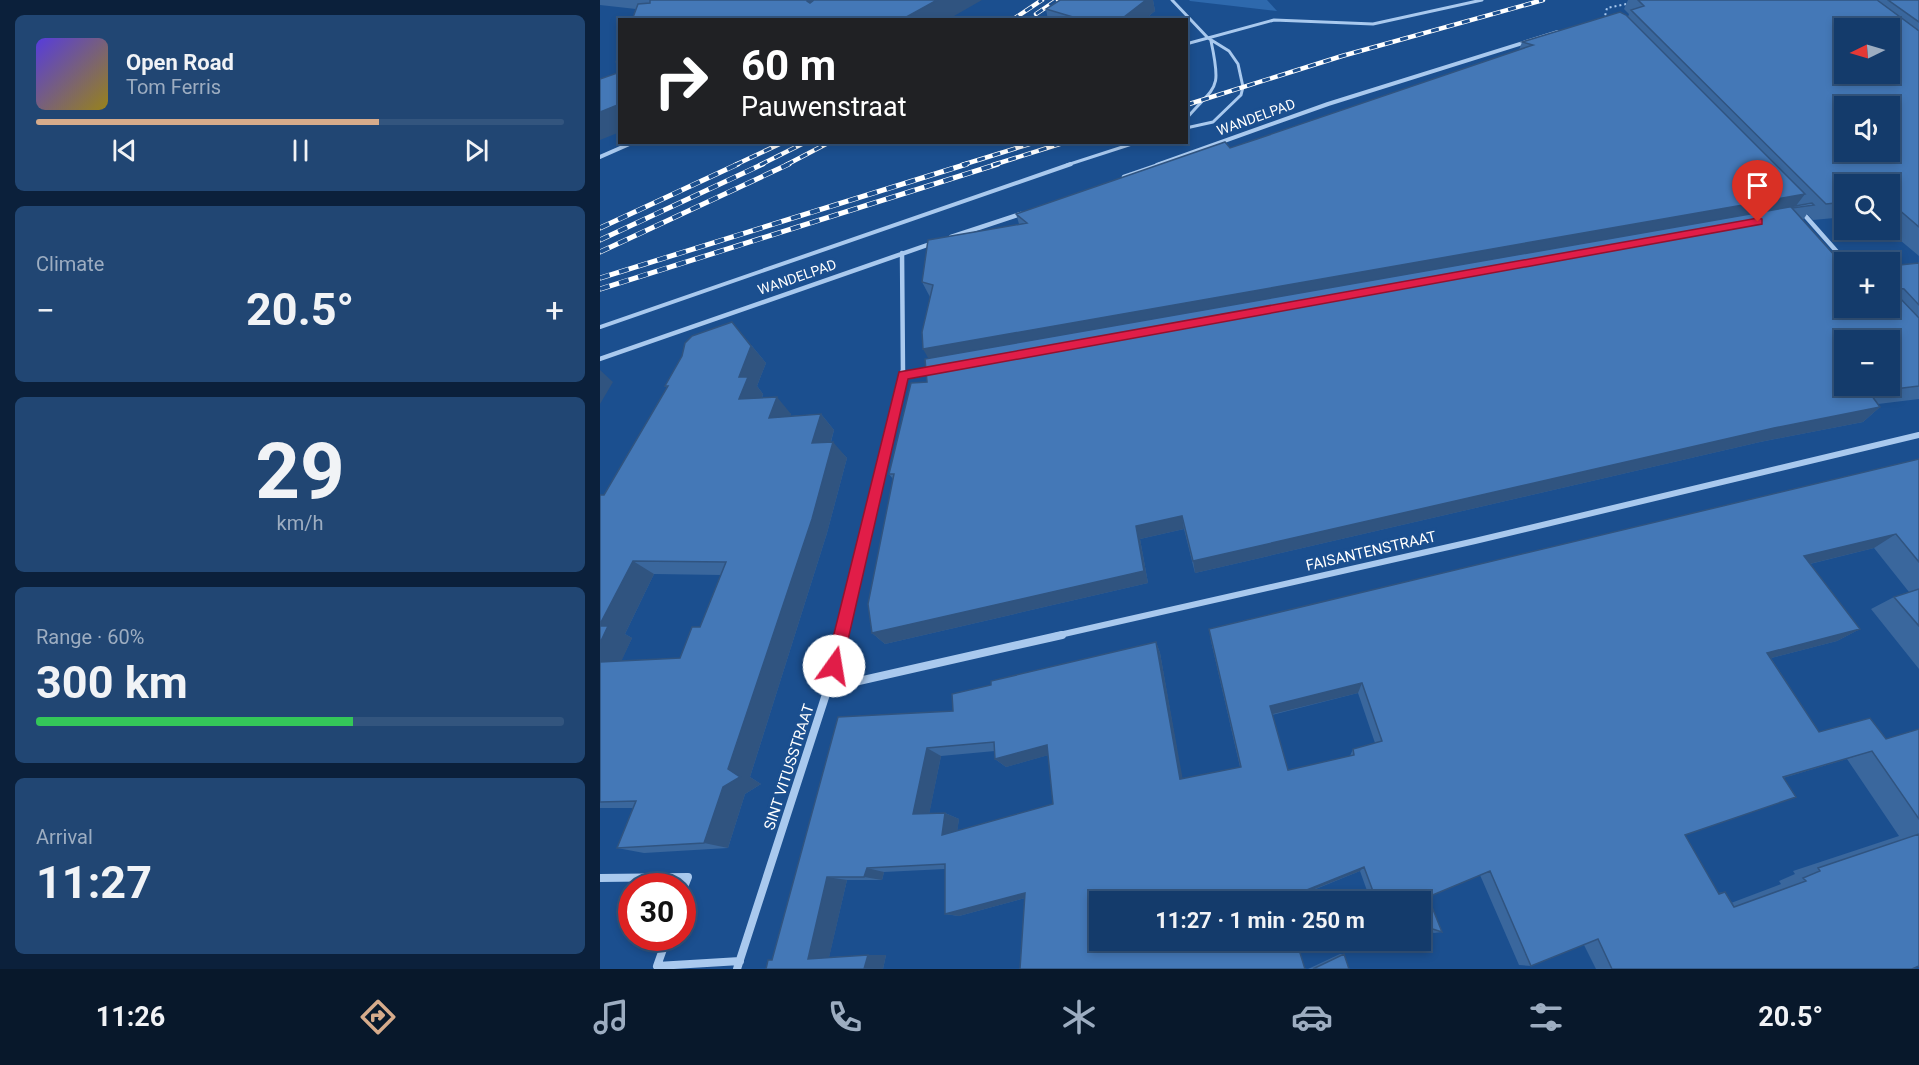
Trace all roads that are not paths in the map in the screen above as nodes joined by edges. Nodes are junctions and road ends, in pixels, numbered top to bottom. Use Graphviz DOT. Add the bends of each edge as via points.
graph roads {
  1 [pos="1172,0"];
  2 [pos="1482,0"];
  3 [pos="1560,31"];
  4 [pos="1209,39"];
  5 [pos="1188,44"];
  6 [pos="1188,117"];
  7 [pos="1188,128"];
  8 [pos="629,144"];
  9 [pos="1132,144"];
  10 [pos="600,157"];
  11 [pos="1119,179"];
  12 [pos="1795,205"];
  13 [pos="1032,210"];
  14 [pos="1803,214"];
  15 [pos="1791,216"];
  16 [pos="945,239"];
  17 [pos="934,242"];
  18 [pos="1837,252"];
  19 [pos="902,253"];
  20 [pos="706,321"];
  21 [pos="600,327"];
  22 [pos="700,332"];
  23 [pos="600,359"];
  24 [pos="939,369"];
  25 [pos="903,375"];
  26 [pos="1919,435"];
  27 [pos="828,688"];
  28 [pos="600,878"];
  29 [pos="618,878"];
  30 [pos="662,951"];
  31 [pos="739,965"];
  1 -- 4 [label="lane"];
  2 -- 4 [label="lane" via="1373,24 1274,20"];
  3 -- 11 [label="street, WANDELPAD" via="1328,104"];
  4 -- 5 [label="lane"];
  4 -- 6 [label="lane" via="1217,74 1215,87"];
  4 -- 7 [label="lane" via="1229,51 1238,64 1244,87 1241,95 1213,122"];
  8 -- 10 [label="street"];
  9 -- 21 [label="lane"];
  12 -- 14 [label="street"];
  13 -- 16 [label="street"];
  14 -- 15 [label="street"];
  14 -- 18 [label="street"];
  17 -- 19 [label="street, WANDELPAD"];
  19 -- 20 [label="street, WANDELPAD"];
  19 -- 25 [label="street, SINT VITUSSTRAAT"];
  20 -- 22 [label="street"];
  20 -- 23 [label="street, WANDELPAD"];
  24 -- 25 [label="street"];
  25 -- 27 [label="street, SINT VITUSSTRAAT"];
  26 -- 27 [label="street, FAISANTENSTRAAT"];
  27 -- 31 [label="street, SINT VITUSSTRAAT"];
  28 -- 29 [label="street"];
  30 -- 31 [label="street" via="657,966"];
}
